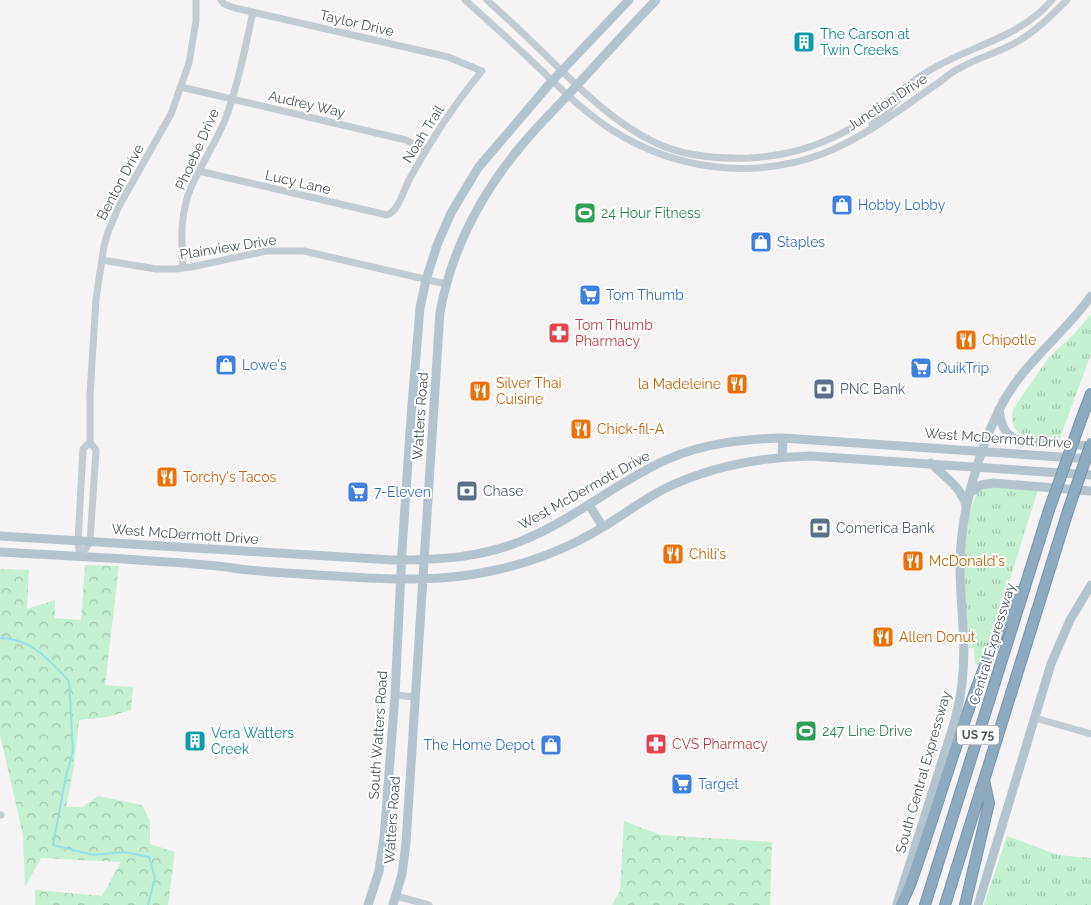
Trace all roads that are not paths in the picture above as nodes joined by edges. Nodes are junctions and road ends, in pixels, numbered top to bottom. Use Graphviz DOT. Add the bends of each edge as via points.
graph roads {
  1 [pos="196,0"];
  2 [pos="465,0"];
  3 [pos="487,0"];
  4 [pos="629,0"];
  5 [pos="656,0"];
  6 [pos="1052,0"];
  7 [pos="1067,0"];
  8 [pos="222,2"];
  9 [pos="253,12"];
  10 [pos="482,71"];
  11 [pos="562,71"];
  12 [pos="552,81"];
  13 [pos="577,84"];
  14 [pos="181,87"];
  15 [pos="898,93"];
  16 [pos="568,95"];
  17 [pos="232,98"];
  18 [pos="861,135"];
  19 [pos="637,144"];
  20 [pos="679,150"];
  21 [pos="426,151"];
  22 [pos="199,171"];
  23 [pos="391,214"];
  24 [pos="102,260"];
  25 [pos="183,268"];
  26 [pos="426,280"];
  27 [pos="446,284"];
  28 [pos="1091,296"];
  29 [pos="1091,394"];
  30 [pos="999,409"];
  31 [pos="783,438"];
  32 [pos="90,442"];
  33 [pos="1091,444"];
  34 [pos="983,451"];
  35 [pos="782,456"];
  36 [pos="1091,459"];
  37 [pos="931,464"];
  38 [pos="978,467"];
  39 [pos="1091,475"];
  40 [pos="1091,491"];
  41 [pos="971,492"];
  42 [pos="588,504"];
  43 [pos="966,506"];
  44 [pos="603,527"];
  45 [pos="0,536"];
  46 [pos="78,541"];
  47 [pos="90,542"];
  48 [pos="0,552"];
  49 [pos="259,553"];
  50 [pos="80,557"];
  51 [pos="401,560"];
  52 [pos="424,560"];
  53 [pos="1031,564"];
  54 [pos="258,571"];
  55 [pos="423,579"];
  56 [pos="401,580"];
  57 [pos="1091,585"];
  58 [pos="395,695"];
  59 [pos="415,697"];
  60 [pos="1035,718"];
  61 [pos="1091,734"];
  62 [pos="984,778"];
  63 [pos="394,900"];
  64 [pos="369,903"];
  65 [pos="429,905"];
  66 [pos="899,905"];
  67 [pos="925,905"];
  68 [pos="945,905"];
  69 [pos="965,905"];
  70 [pos="978,905"];
  1 -- 14 [label="street, Benton Drive" via="189,63"];
  2 -- 12 [label="street, Junction Drive"];
  3 -- 11 [label="street, Junction Drive"];
  4 -- 11 [label="main road, Watters Road"];
  5 -- 13 [label="main road, Watters Road"];
  6 -- 15 [label="street, Junction Drive" via="1022,27 943,62"];
  7 -- 18 [label="street, Junction Drive" via="1015,43 960,68"];
  8 -- 9 [label="street, Taylor Drive"];
  9 -- 10 [label="street, Taylor Drive" via="448,57"];
  9 -- 17 [label="street, Phoebe Drive"];
  10 -- 21 [label="street, Noah Trail"];
  11 -- 12 [label="main road, Watters Road"];
  11 -- 13 [label="street, Junction Drive"];
  12 -- 16 [label="street, Junction Drive"];
  12 -- 26 [label="main road, Watters Road" via="488,154 464,190 438,243"];
  13 -- 16 [label="main road, Watters Road"];
  13 -- 20 [label="street, Junction Drive" via="621,122 657,144"];
  14 -- 17 [label="street, Audrey Way"];
  14 -- 24 [label="street, Benton Drive" via="171,114 119,206 108,232"];
  15 -- 18 [label="street" via="894,105"];
  15 -- 20 [label="street, Junction Drive" via="848,130 793,152 727,159"];
  16 -- 19 [label="street, Junction Drive" via="600,121"];
  16 -- 27 [label="main road, Watters Road" via="522,145 482,198 463,234"];
  17 -- 21 [label="street, Audrey Way" via="406,140"];
  17 -- 22 [label="street, Phoebe Drive"];
  18 -- 19 [label="street, Junction Drive" via="797,162 760,168 726,169 691,164"];
  19 -- 20 [label="street" via="648,142 671,151"];
  21 -- 23 [label="street, Noah Trail"];
  22 -- 23 [label="street, Lucy Lane"];
  22 -- 25 [label="street, Phoebe Drive" via="184,209"];
  24 -- 25 [label="street, Plainview Drive" via="156,268"];
  24 -- 32 [label="street, Benton Drive" via="96,299"];
  25 -- 26 [label="street, Plainview Drive" via="266,251 304,251"];
  26 -- 27 [label="street, Plainview Drive"];
  26 -- 51 [label="main road, Watters Road" via="420,308"];
  27 -- 52 [label="main road, Watters Road" via="440,312"];
  28 -- 30 [label="main road, South Central Expressway" via="1019,377"];
  29 -- 53 [label="highway, Central Expressway / US 75, bridge"];
  30 -- 33 [label="main road" via="1003,429 1012,438"];
  30 -- 34 [label="main road, South Central Expressway"];
  31 -- 34 [label="main road, West McDermott Drive"];
  31 -- 35 [label="main road"];
  31 -- 42 [label="main road, West McDermott Drive" via="734,441 688,452 642,472"];
  32 -- 46 [label="street, Benton Drive" via="83,449"];
  32 -- 47 [label="street, Benton Drive" via="96,450"];
  33 -- 62 [label="highway, US 75, bridge"];
  34 -- 36 [label="main road, West McDermott Drive"];
  34 -- 38 [label="main road, South Central Expressway"];
  35 -- 37 [label="main road"];
  35 -- 44 [label="main road" via="738,463 686,479 643,500"];
  37 -- 38 [label="main road"];
  37 -- 43 [label="main road" via="955,484"];
  38 -- 39 [label="main road"];
  38 -- 41 [label="main road, South Central Expressway"];
  40 -- 41 [label="main road" via="993,483"];
  41 -- 43 [label="main road, South Central Expressway"];
  42 -- 44 [label="main road"];
  42 -- 52 [label="main road, West McDermott Drive" via="549,529 508,546 473,555"];
  43 -- 66 [label="main road, South Central Expressway" via="960,565 965,640 962,685"];
  44 -- 55 [label="main road" via="570,545 509,567 470,575"];
  45 -- 46 [label="main road, West McDermott Drive"];
  46 -- 47 [label="main road, West McDermott Drive"];
  46 -- 50 [label="street, Benton Drive"];
  47 -- 49 [label="main road, West McDermott Drive"];
  47 -- 50 [label="street, Benton Drive"];
  48 -- 50 [label="main road"];
  49 -- 51 [label="main road, West McDermott Drive"];
  49 -- 54 [label="main road"];
  50 -- 54 [label="main road"];
  51 -- 52 [label="main road, West McDermott Drive"];
  51 -- 56 [label="main road, Watters Road"];
  52 -- 55 [label="main road, Watters Road"];
  53 -- 66 [label="highway" via="1003,620 910,885"];
  53 -- 67 [label="highway, Central Expressway / US 75"];
  54 -- 56 [label="main road"];
  55 -- 56 [label="main road"];
  55 -- 59 [label="main road, Watters Road"];
  56 -- 58 [label="main road, South Watters Road"];
  57 -- 60 [label="main road" via="1057,648"];
  58 -- 59 [label="street"];
  58 -- 64 [label="main road, South Watters Road" via="384,838"];
  59 -- 63 [label="main road, Watters Road" via="406,843"];
  60 -- 61 [label="street"];
  60 -- 70 [label="main road"];
  62 -- 68 [label="highway, US 75"];
  62 -- 69 [label="highway" via="990,802"];
  63 -- 65 [label="street"];
}
